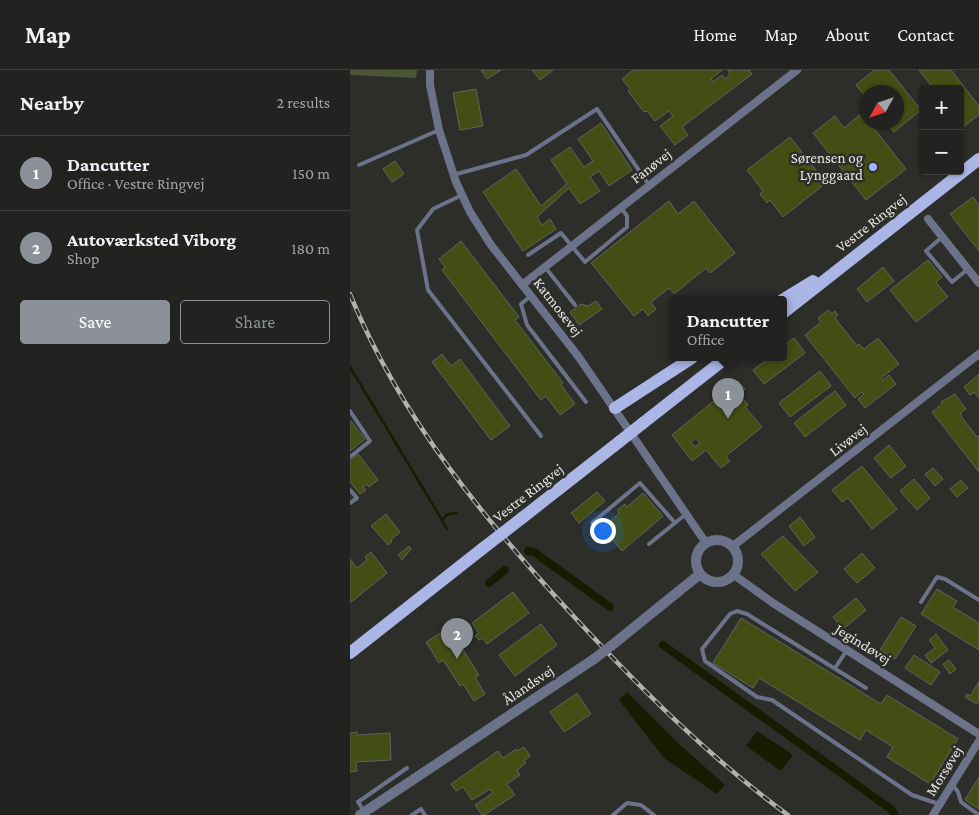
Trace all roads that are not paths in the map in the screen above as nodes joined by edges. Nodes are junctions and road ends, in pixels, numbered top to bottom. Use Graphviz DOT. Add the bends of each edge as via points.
graph roads {
  1 [pos="430,70"];
  2 [pos="797,70"];
  3 [pos="440,130"];
  4 [pos="979,159"];
  5 [pos="359,165"];
  6 [pos="453,175"];
  7 [pos="649,186"];
  8 [pos="462,195"];
  9 [pos="620,208"];
  10 [pos="928,219"];
  11 [pos="942,237"];
  12 [pos="570,247"];
  13 [pos="528,255"];
  14 [pos="844,265"];
  15 [pos="545,267"];
  16 [pos="968,269"];
  17 [pos="979,283"];
  18 [pos="522,284"];
  19 [pos="531,296"];
  20 [pos="787,297"];
  21 [pos="575,305"];
  22 [pos="787,310"];
  23 [pos="979,354"];
  24 [pos="687,361"];
  25 [pos="722,361"];
  26 [pos="586,402"];
  27 [pos="615,408"];
  28 [pos="350,411"];
  29 [pos="541,436"];
  30 [pos="350,457"];
  31 [pos="350,490"];
  32 [pos="350,503"];
  33 [pos="686,514"];
  34 [pos="592,523"];
  35 [pos="675,523"];
  36 [pos="706,543"];
  37 [pos="649,544"];
  38 [pos="733,546"];
  39 [pos="700,574"];
  40 [pos="734,575"];
  41 [pos="979,600"];
  42 [pos="921,602"];
  43 [pos="846,650"];
  44 [pos="350,653"];
  45 [pos="835,668"];
  46 [pos="866,688"];
  47 [pos="979,734"];
  48 [pos="979,741"];
  49 [pos="408,768"];
  50 [pos="952,784"];
  51 [pos="939,804"];
  52 [pos="362,813"];
  53 [pos="412,815"];
  54 [pos="425,815"];
  55 [pos="613,815"];
  56 [pos="654,815"];
  57 [pos="933,815"];
  58 [pos="978,815"];
  1 -- 3 [label="street, Katmosevej"];
  2 -- 7 [label="street, Fanøvej"];
  3 -- 5 [label="lane"];
  3 -- 6 [label="street, Katmosevej"];
  4 -- 14 [label="main road, Vestre Ringvej"];
  6 -- 7 [label="lane" via="526,155 597,108"];
  6 -- 8 [label="street, Katmosevej"];
  7 -- 9 [label="street, Fanøvej"];
  8 -- 18 [label="street, Katmosevej" via="491,245"];
  8 -- 29 [label="lane" via="432,209 417,230 428,290"];
  9 -- 12 [label="street, Fanøvej"];
  9 -- 12 [label="lane" via="627,216 627,228 585,262"];
  10 -- 11 [label="street"];
  11 -- 16 [label="street"];
  11 -- 16 [label="lane" via="926,251 952,282"];
  12 -- 13 [label="lane" via="561,233"];
  12 -- 15 [label="street, Fanøvej"];
  14 -- 20 [label="main road"];
  14 -- 22 [label="main road, Vestre Ringvej"];
  15 -- 18 [label="street, Fanøvej"];
  15 -- 21 [label="lane"];
  16 -- 17 [label="street"];
  18 -- 19 [label="street, Katmosevej"];
  19 -- 26 [label="lane" via="522,304 527,325"];
  19 -- 27 [label="street, Katmosevej"];
  23 -- 38 [label="street, Livøvej"];
  24 -- 27 [label="main road"];
  25 -- 44 [label="main road, Vestre Ringvej, bridge"];
  27 -- 33 [label="street, Katmosevej"];
  28 -- 30 [label="lane" via="370,441"];
  31 -- 32 [label="lane" via="357,498"];
  33 -- 35 [label="lane"];
  33 -- 36 [label="street, Katmosevej"];
  34 -- 35 [label="lane" via="640,483"];
  35 -- 37 [label="lane"];
  36 -- 38 [label="street" via="720,540"];
  36 -- 39 [label="street" via="697,554"];
  38 -- 40 [label="street" via="739,558"];
  39 -- 40 [label="street" via="717,583"];
  39 -- 52 [label="street, Ålandsvej, bridge" via="594,659"];
  40 -- 43 [label="street, Jegindøvej"];
  41 -- 42 [label="lane" via="937,577"];
  43 -- 45 [label="lane"];
  43 -- 47 [label="street, Jegindøvej"];
  45 -- 46 [label="lane"];
  45 -- 51 [label="lane" via="746,614 737,612 730,614 702,649 705,660 756,697 772,700 912,795"];
  48 -- 50 [label="street, Morsøvej"];
  49 -- 52 [label="lane, Ålandsvej" via="358,802"];
  50 -- 51 [label="street, Morsøvej"];
  50 -- 58 [label="lane" via="961,802"];
  51 -- 57 [label="street, Morsøvej"];
  53 -- 54 [label="lane" via="421,809"];
  55 -- 56 [label="lane" via="627,803 641,805"];
}
